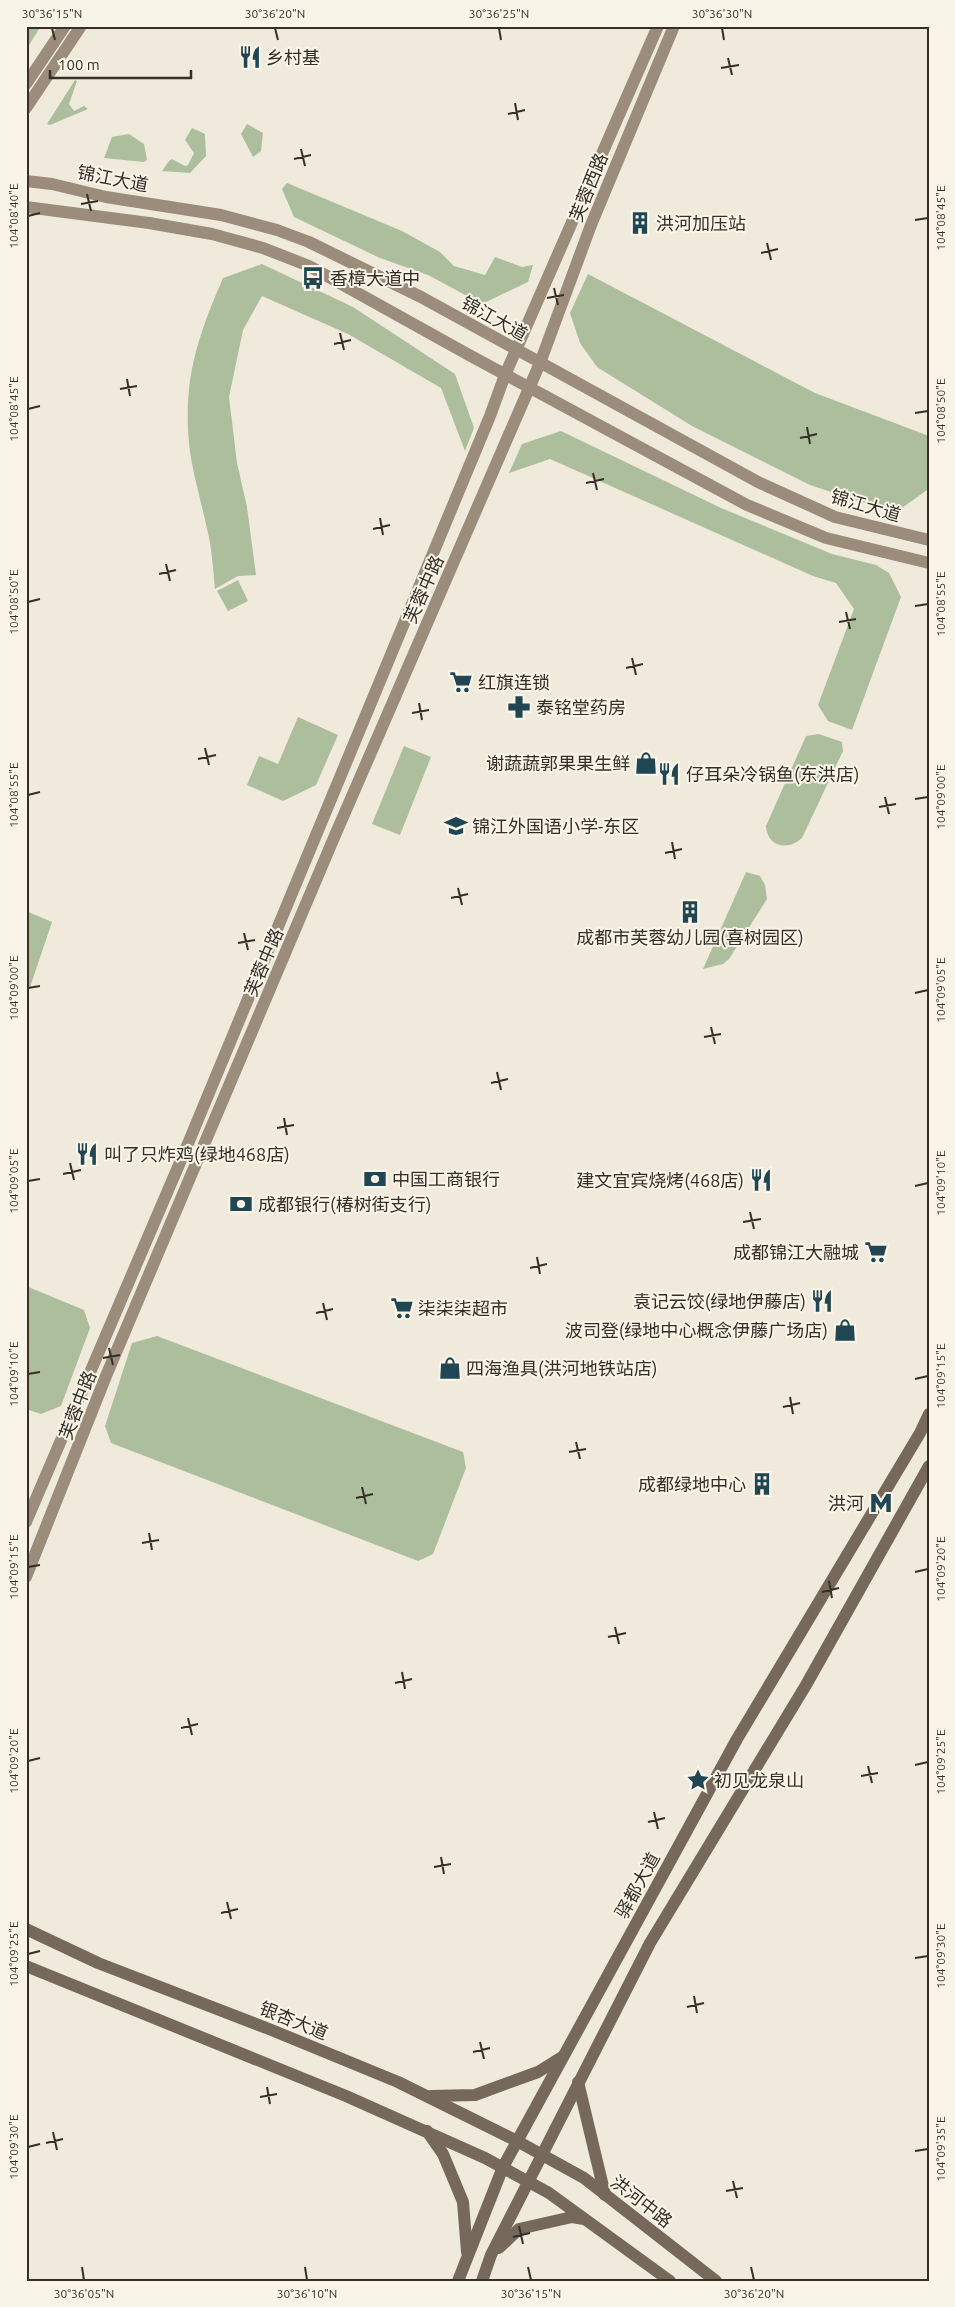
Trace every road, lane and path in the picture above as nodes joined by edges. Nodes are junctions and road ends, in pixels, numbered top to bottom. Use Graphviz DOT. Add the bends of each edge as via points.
graph roads {
  1 [pos="65,26"];
  2 [pos="81,26"];
  3 [pos="658,26"];
  4 [pos="674,26"];
  5 [pos="26,84"];
  6 [pos="26,108"];
  7 [pos="26,181"];
  8 [pos="26,207"];
  9 [pos="517,350"];
  10 [pos="540,363"];
  11 [pos="505,374"];
  12 [pos="530,388"];
  13 [pos="929,540"];
  14 [pos="929,562"];
  15 [pos="929,1414"];
  16 [pos="929,1466"];
  17 [pos="26,1522"];
  18 [pos="26,1577"];
  19 [pos="26,1929"];
  20 [pos="26,1966"];
  21 [pos="564,2055"];
  22 [pos="578,2082"];
  23 [pos="427,2096"];
  24 [pos="427,2131"];
  25 [pos="517,2140"];
  26 [pos="544,2154"];
  27 [pos="503,2167"];
  28 [pos="530,2181"];
  29 [pos="605,2195"];
  30 [pos="588,2220"];
  31 [pos="492,2255"];
  32 [pos="467,2258"];
  33 [pos="458,2281"];
  34 [pos="482,2281"];
  35 [pos="670,2281"];
  36 [pos="716,2281"];
  1 -- 5 [label="main road"];
  2 -- 6 [label="main road"];
  3 -- 9 [label="main road, 芙蓉西路"];
  4 -- 10 [label="main road, 芙蓉西路" via="591,224"];
  7 -- 9 [label="main road, 锦江大道" via="221,216 277,230 309,242 420,297"];
  8 -- 11 [label="main road" via="149,223 212,234 263,248 309,266"];
  9 -- 10 [label="main road, 锦江大道"];
  9 -- 11 [label="main road, 芙蓉中路"];
  10 -- 12 [label="main road, 芙蓉中路"];
  10 -- 13 [label="main road, 锦江大道" via="758,482 835,517"];
  11 -- 12 [label="main road"];
  11 -- 17 [label="main road, 芙蓉中路" via="187,1146"];
  12 -- 14 [label="main road" via="747,505 826,538"];
  12 -- 18 [label="main road, 芙蓉中路" via="333,840 106,1376"];
  15 -- 21 [label="main road, 驿都大道" via="737,1739"];
  16 -- 22 [label="main road" via="806,1685 650,1943"];
  19 -- 23 [label="main road, 银杏大道" via="98,1963 269,2029"];
  20 -- 24 [label="main road"];
  21 -- 23 [label="main road" via="538,2072 476,2095"];
  21 -- 25 [label="main road, 驿都大道"];
  22 -- 26 [label="main road"];
  22 -- 29 [label="main road"];
  23 -- 25 [label="main road, 银杏大道"];
  24 -- 27 [label="main road"];
  24 -- 32 [label="main road" via="443,2154 463,2202"];
  25 -- 26 [label="main road, 银杏大道"];
  25 -- 27 [label="main road, 驿都大道"];
  26 -- 28 [label="main road"];
  26 -- 29 [label="main road, 洪河中路"];
  27 -- 28 [label="main road"];
  27 -- 32 [label="main road, 驿都大道"];
  28 -- 30 [label="main road"];
  28 -- 31 [label="main road"];
  29 -- 36 [label="main road, 洪河中路"];
  30 -- 31 [label="main road" via="572,2217 519,2229"];
  30 -- 35 [label="main road"];
  31 -- 34 [label="main road"];
  32 -- 33 [label="main road, 驿都大道"];
}
